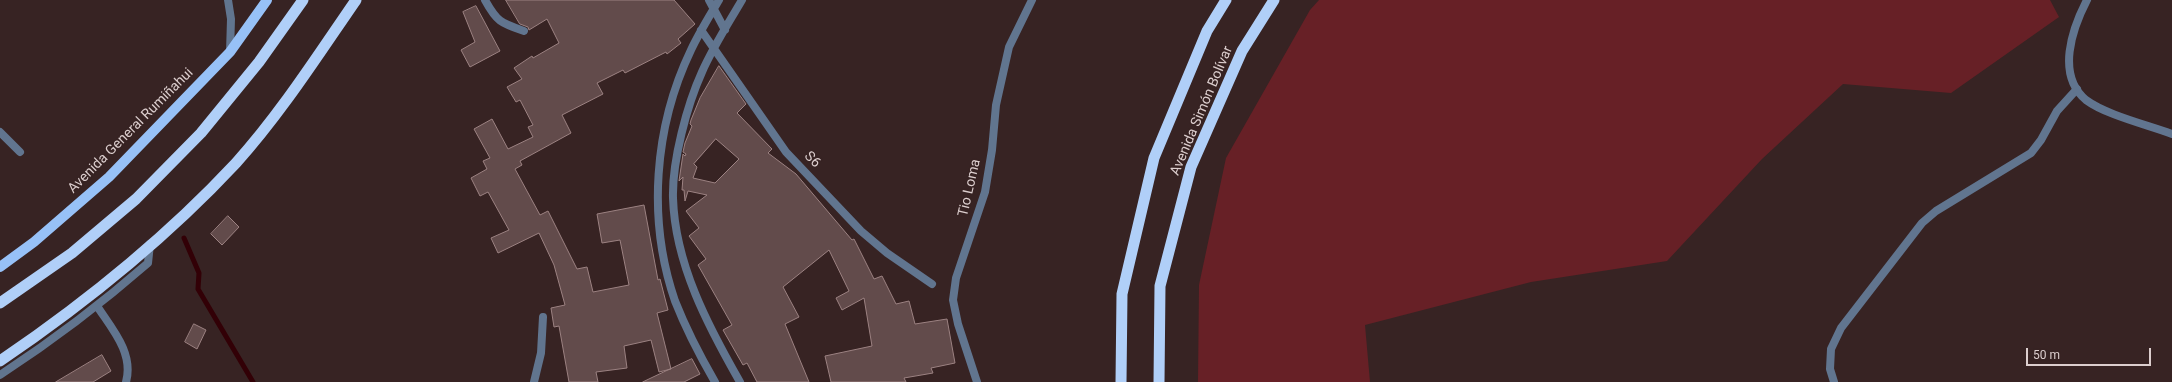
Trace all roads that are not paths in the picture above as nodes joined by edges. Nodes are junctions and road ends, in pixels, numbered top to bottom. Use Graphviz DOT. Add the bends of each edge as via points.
graph roads {
  1 [pos="228,0"];
  2 [pos="266,0"];
  3 [pos="303,0"];
  4 [pos="356,0"];
  5 [pos="485,0"];
  6 [pos="709,0"];
  7 [pos="719,0"];
  8 [pos="742,0"];
  9 [pos="1032,0"];
  10 [pos="1226,0"];
  11 [pos="1274,0"];
  12 [pos="2087,0"];
  13 [pos="714,9"];
  14 [pos="701,30"];
  15 [pos="725,30"];
  16 [pos="524,31"];
  17 [pos="714,48"];
  18 [pos="230,52"];
  19 [pos="2076,89"];
  20 [pos="0,132"];
  21 [pos="2172,134"];
  22 [pos="20,152"];
  23 [pos="150,244"];
  24 [pos="0,266"];
  25 [pos="932,284"];
  26 [pos="0,303"];
  27 [pos="97,306"];
  28 [pos="543,317"];
  29 [pos="0,361"];
  30 [pos="0,375"];
  31 [pos="126,382"];
  32 [pos="534,382"];
  33 [pos="715,382"];
  34 [pos="740,382"];
  35 [pos="977,382"];
  36 [pos="1121,382"];
  37 [pos="1159,382"];
  38 [pos="1834,382"];
  1 -- 18 [label="street" via="231,19"];
  2 -- 18 [label="main road, Avenida General Rumiñahui"];
  3 -- 26 [label="highway" via="259,62 201,133 136,199 72,253"];
  4 -- 23 [label="highway" via="289,97 236,162 170,228"];
  5 -- 16 [label="street" via="502,24"];
  6 -- 13 [label="street"];
  7 -- 13 [label="street"];
  8 -- 15 [label="street"];
  9 -- 35 [label="street, Tio Loma" via="1009,47 996,105 985,192 956,278 953,300"];
  10 -- 36 [label="highway, Avenida Simón Bolívar" via="1207,31 1154,158 1122,294"];
  11 -- 37 [label="highway, Avenida Simón Bolívar" via="1242,51 1191,167 1160,286"];
  12 -- 19 [label="street" via="2069,54 2071,76"];
  13 -- 14 [label="street"];
  13 -- 15 [label="street"];
  14 -- 17 [label="street, S6"];
  14 -- 33 [label="street" via="677,85 665,129 657,198 660,234 675,300"];
  15 -- 17 [label="street"];
  17 -- 25 [label="street, S6" via="786,152 861,231 887,253"];
  17 -- 34 [label="street" via="702,72 683,129 673,197 676,226 691,282 720,347"];
  18 -- 24 [label="main road, Avenida General Rumiñahui" via="109,176 34,242"];
  19 -- 21 [label="street" via="2098,108"];
  19 -- 38 [label="street" via="2057,111 2031,153 1936,211 1922,223 1841,328 1831,349 1830,369"];
  20 -- 22 [label="street"];
  23 -- 27 [label="street" via="148,263"];
  23 -- 29 [label="highway" via="94,293"];
  27 -- 30 [label="street"];
  27 -- 31 [label="street" via="126,356 129,371"];
  28 -- 32 [label="street" via="541,353"];
}
